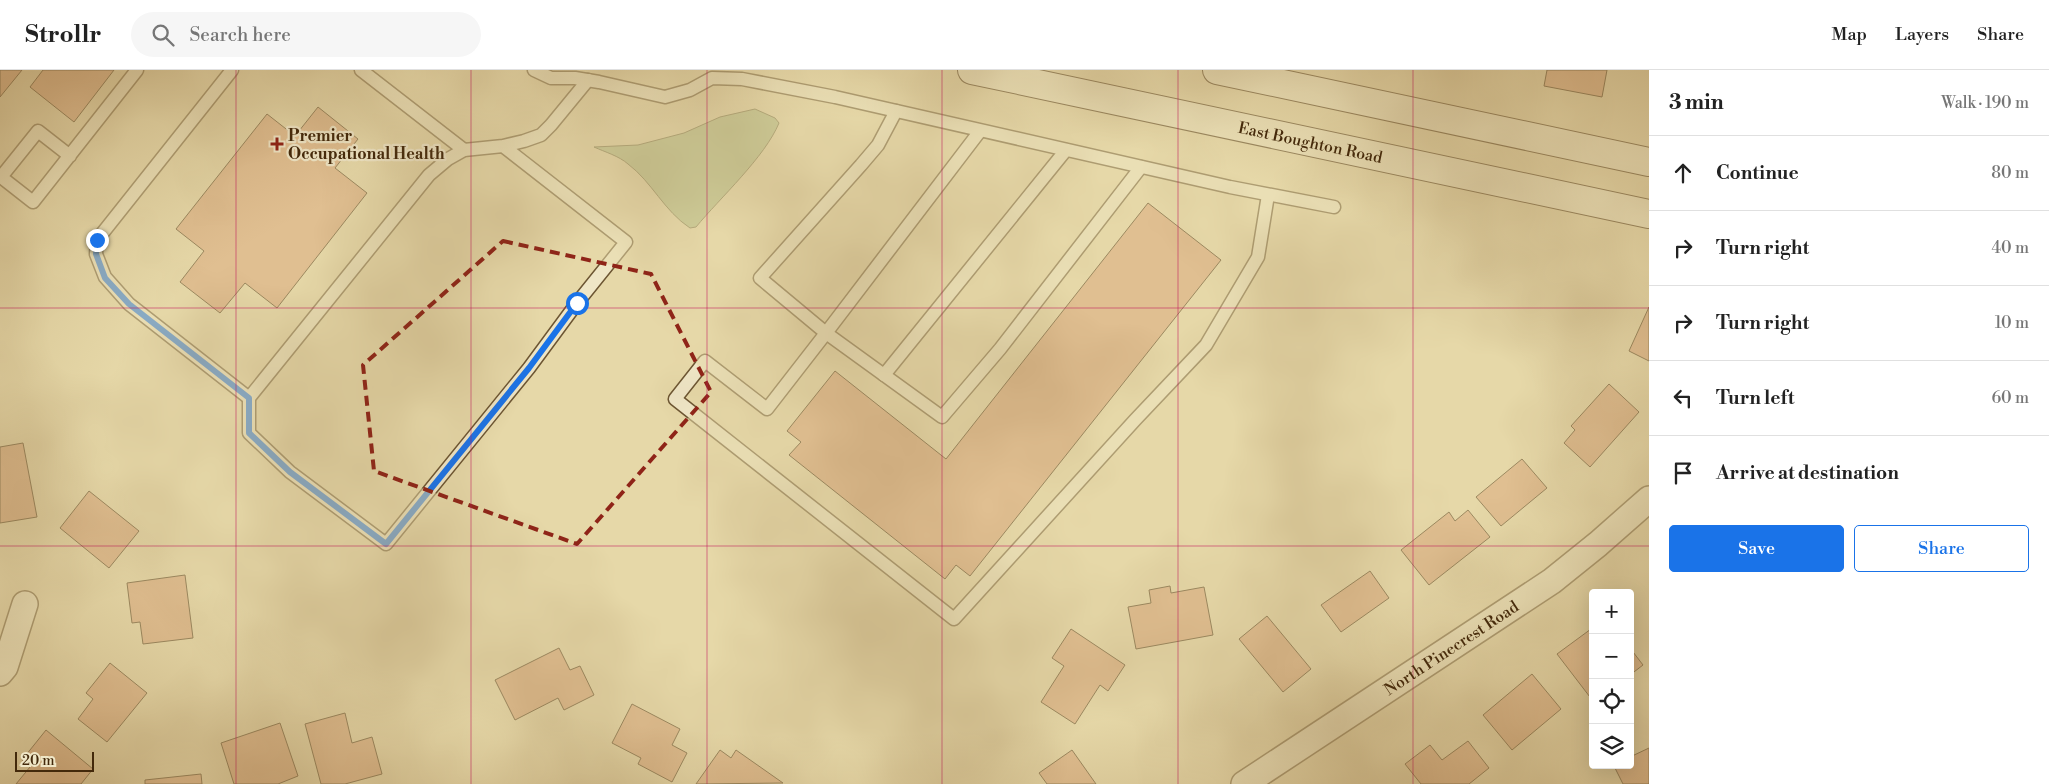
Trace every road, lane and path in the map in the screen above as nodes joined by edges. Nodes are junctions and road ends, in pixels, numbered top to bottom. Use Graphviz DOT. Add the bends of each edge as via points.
graph roads {
  1 [pos="137,70"];
  2 [pos="232,70"];
  3 [pos="362,70"];
  4 [pos="534,70"];
  5 [pos="972,70"];
  6 [pos="1217,70"];
  7 [pos="596,77"];
  8 [pos="896,111"];
  9 [pos="980,131"];
  10 [pos="503,146"];
  11 [pos="464,150"];
  12 [pos="1066,150"];
  13 [pos="70,156"];
  14 [pos="1649,162"];
  15 [pos="1141,167"];
  16 [pos="1268,194"];
  17 [pos="1334,207"];
  18 [pos="1649,214"];
  19 [pos="826,333"];
  20 [pos="884,375"];
  21 [pos="249,398"];
  22 [pos="1649,499"];
  23 [pos="25,604"];
  24 [pos="0,673"];
  25 [pos="1244,784"];
  1 -- 13 [label="lane"];
  2 -- 21 [label="lane" via="97,240 96,254 105,278 129,304"];
  3 -- 11 [label="lane"];
  4 -- 7 [label="lane" via="551,78"];
  5 -- 18 [label="main road, East Boughton Road"];
  6 -- 14 [label="main road"];
  7 -- 8 [label="lane" via="665,97 690,90 712,78 742,79"];
  7 -- 10 [label="lane" via="540,134"];
  8 -- 9 [label="lane"];
  8 -- 19 [label="lane" via="878,145 862,166 760,278"];
  9 -- 12 [label="lane"];
  9 -- 19 [label="lane"];
  10 -- 11 [label="lane"];
  10 -- 21 [label="lane" via="626,242 386,544 290,472 249,433"];
  11 -- 21 [label="lane" via="430,175"];
  12 -- 15 [label="lane"];
  12 -- 20 [label="lane"];
  13 -- 13 [label="lane" via="38,131 1,177 33,202"];
  15 -- 16 [label="lane"];
  15 -- 20 [label="lane" via="1000,349 942,417"];
  16 -- 17 [label="lane"];
  16 -- 19 [label="lane" via="1258,257 1206,345 954,620 675,399 705,361 768,408"];
  19 -- 20 [label="lane"];
  22 -- 25 [label="street, North Pinecrest Road" via="1552,581"];
  23 -- 24 [label="street" via="5,667"];
}
